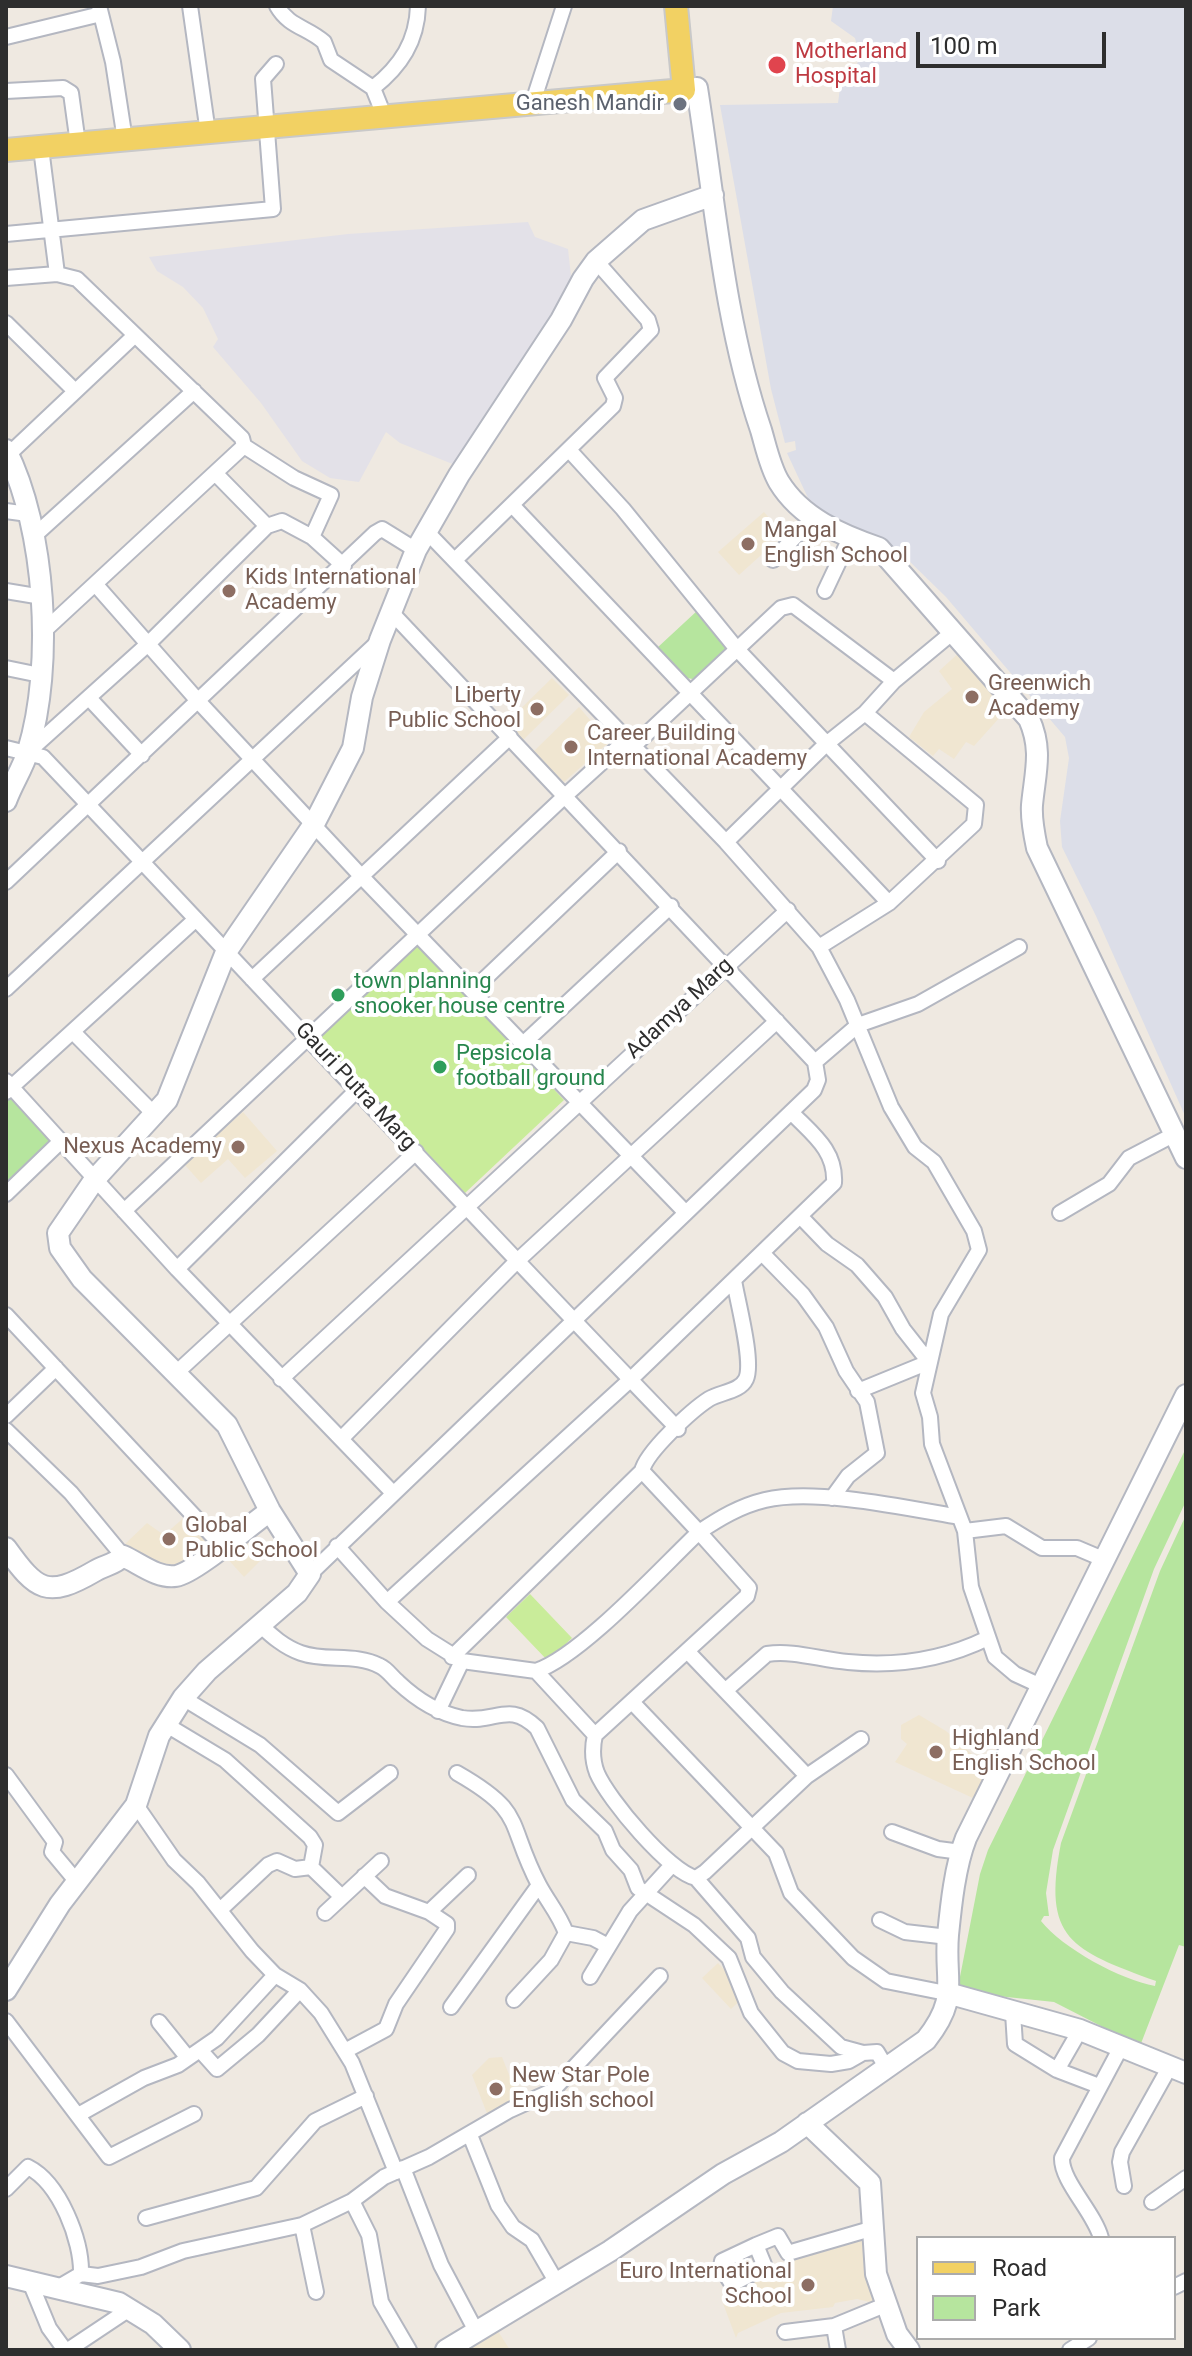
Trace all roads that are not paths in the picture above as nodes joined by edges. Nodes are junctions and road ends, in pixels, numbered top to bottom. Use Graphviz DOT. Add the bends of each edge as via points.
graph roads {
  1 [pos="190,6"];
  2 [pos="277,6"];
  3 [pos="418,6"];
  4 [pos="564,6"];
  5 [pos="676,6"];
  6 [pos="100,10"];
  7 [pos="6,37"];
  8 [pos="276,64"];
  9 [pos="373,88"];
  10 [pos="684,90"];
  11 [pos="6,91"];
  12 [pos="532,105"];
  13 [pos="385,118"];
  14 [pos="268,128"];
  15 [pos="208,133"];
  16 [pos="125,140"];
  17 [pos="78,144"];
  18 [pos="41,148"];
  19 [pos="6,150"];
  20 [pos="713,195"];
  21 [pos="51,230"];
  22 [pos="6,234"];
  23 [pos="596,261"];
  24 [pos="57,274"];
  25 [pos="6,278"];
  26 [pos="6,323"];
  27 [pos="133,337"];
  28 [pos="75,391"];
  29 [pos="194,391"];
  30 [pos="244,446"];
  31 [pos="570,451"];
  32 [pos="7,452"];
  33 [pos="216,474"];
  34 [pos="512,505"];
  35 [pos="6,511"];
  36 [pos="28,514"];
  37 [pos="813,518"];
  38 [pos="267,526"];
  39 [pos="427,532"];
  40 [pos="34,536"];
  41 [pos="312,537"];
  42 [pos="850,538"];
  43 [pos="416,550"];
  44 [pos="456,559"];
  45 [pos="773,560"];
  46 [pos="344,566"];
  47 [pos="96,585"];
  48 [pos="6,591"];
  49 [pos="825,591"];
  50 [pos="42,597"];
  51 [pos="392,613"];
  52 [pos="44,631"];
  53 [pos="953,632"];
  54 [pos="380,640"];
  55 [pos="148,644"];
  56 [pos="736,648"];
  57 [pos="6,668"];
  58 [pos="40,675"];
  59 [pos="894,681"];
  60 [pos="690,696"];
  61 [pos="89,698"];
  62 [pos="199,702"];
  63 [pos="865,713"];
  64 [pos="510,737"];
  65 [pos="631,741"];
  66 [pos="825,745"];
  67 [pos="6,748"];
  68 [pos="28,752"];
  69 [pos="142,755"];
  70 [pos="252,759"];
  71 [pos="780,789"];
  72 [pos="566,795"];
  73 [pos="6,801"];
  74 [pos="89,805"];
  75 [pos="314,824"];
  76 [pos="726,842"];
  77 [pos="619,851"];
  78 [pos="142,860"];
  79 [pos="938,861"];
  80 [pos="362,877"];
  81 [pos="6,882"];
  82 [pos="889,903"];
  83 [pos="671,906"];
  84 [pos="788,910"];
  85 [pos="196,919"];
  86 [pos="419,933"];
  87 [pos="819,947"];
  88 [pos="1019,947"];
  89 [pos="226,952"];
  90 [pos="726,967"];
  91 [pos="252,979"];
  92 [pos="6,989"];
  93 [pos="474,989"];
  94 [pos="777,1021"];
  95 [pos="858,1025"];
  96 [pos="74,1033"];
  97 [pos="309,1038"];
  98 [pos="525,1042"];
  99 [pos="815,1062"];
  100 [pos="8,1087"];
  101 [pos="356,1091"];
  102 [pos="581,1102"];
  103 [pos="791,1112"];
  104 [pos="156,1116"];
  105 [pos="1175,1134"];
  106 [pos="61,1141"];
  107 [pos="416,1152"];
  108 [pos="633,1157"];
  109 [pos="1186,1158"];
  110 [pos="95,1179"];
  111 [pos="6,1194"];
  112 [pos="468,1208"];
  113 [pos="124,1211"];
  114 [pos="686,1213"];
  115 [pos="1060,1213"];
  116 [pos="800,1216"];
  117 [pos="762,1253"];
  118 [pos="515,1263"];
  119 [pos="177,1269"];
  120 [pos="734,1280"];
  121 [pos="6,1315"];
  122 [pos="573,1321"];
  123 [pos="229,1324"];
  124 [pos="929,1362"];
  125 [pos="56,1368"];
  126 [pos="175,1374"];
  127 [pos="281,1379"];
  128 [pos="630,1380"];
  129 [pos="858,1391"];
  130 [pos="1186,1395"];
  131 [pos="6,1416"];
  132 [pos="678,1429"];
  133 [pos="6,1430"];
  134 [pos="341,1439"];
  135 [pos="642,1471"];
  136 [pos="393,1493"];
  137 [pos="832,1498"];
  138 [pos="270,1511"];
  139 [pos="962,1524"];
  140 [pos="699,1532"];
  141 [pos="222,1546"];
  142 [pos="337,1546"];
  143 [pos="6,1548"];
  144 [pos="123,1556"];
  145 [pos="1103,1559"];
  146 [pos="310,1574"];
  147 [pos="387,1602"];
  148 [pos="260,1625"];
  149 [pos="988,1638"];
  150 [pos="688,1652"];
  151 [pos="457,1659"];
  152 [pos="536,1671"];
  153 [pos="1041,1686"];
  154 [pos="726,1690"];
  155 [pos="183,1698"];
  156 [pos="633,1703"];
  157 [pos="438,1711"];
  158 [pos="165,1724"];
  159 [pos="595,1735"];
  160 [pos="861,1739"];
  161 [pos="390,1773"];
  162 [pos="457,1773"];
  163 [pos="6,1775"];
  164 [pos="807,1776"];
  165 [pos="136,1805"];
  166 [pos="751,1828"];
  167 [pos="892,1832"];
  168 [pos="961,1852"];
  169 [pos="381,1861"];
  170 [pos="671,1866"];
  171 [pos="311,1867"];
  172 [pos="468,1875"];
  173 [pos="364,1876"];
  174 [pos="696,1878"];
  175 [pos="77,1882"];
  176 [pos="539,1885"];
  177 [pos="644,1893"];
  178 [pos="342,1897"];
  179 [pos="220,1910"];
  180 [pos="429,1912"];
  181 [pos="325,1913"];
  182 [pos="880,1920"];
  183 [pos="566,1933"];
  184 [pos="948,1937"];
  185 [pos="608,1946"];
  186 [pos="275,1975"];
  187 [pos="660,1976"];
  188 [pos="590,1977"];
  189 [pos="6,1990"];
  190 [pos="300,1990"];
  191 [pos="951,1994"];
  192 [pos="514,2000"];
  193 [pos="451,2007"];
  194 [pos="1013,2013"];
  195 [pos="6,2021"];
  196 [pos="159,2022"];
  197 [pos="1080,2030"];
  198 [pos="1120,2049"];
  199 [pos="345,2051"];
  200 [pos="863,2053"];
  201 [pos="194,2054"];
  202 [pos="886,2067"];
  203 [pos="1057,2070"];
  204 [pos="1178,2070"];
  205 [pos="1099,2086"];
  206 [pos="366,2096"];
  207 [pos="194,2114"];
  208 [pos="78,2115"];
  209 [pos="807,2123"];
  210 [pos="470,2135"];
  211 [pos="399,2170"];
  212 [pos="1186,2178"];
  213 [pos="1124,2186"];
  214 [pos="6,2189"];
  215 [pos="352,2201"];
  216 [pos="1152,2202"];
  217 [pos="146,2218"];
  218 [pos="302,2225"];
  219 [pos="874,2228"];
  220 [pos="1100,2236"];
  221 [pos="756,2245"];
  222 [pos="81,2274"];
  223 [pos="6,2276"];
  224 [pos="30,2282"];
  225 [pos="557,2283"];
  226 [pos="57,2288"];
  227 [pos="316,2292"];
  228 [pos="885,2305"];
  229 [pos="131,2308"];
  230 [pos="834,2326"];
  231 [pos="476,2331"];
  232 [pos="785,2332"];
  233 [pos="67,2350"];
  234 [pos="180,2350"];
  235 [pos="409,2350"];
  236 [pos="446,2350"];
  237 [pos="838,2350"];
  238 [pos="909,2350"];
  1 -- 15 [label="street"];
  2 -- 9 [label="street" via="298,29 324,42 331,60"];
  3 -- 9 [label="street" via="414,39 388,77"];
  4 -- 12 [label="street"];
  5 -- 10 [label="main road"];
  6 -- 7 [label="street"];
  6 -- 16 [label="street"];
  8 -- 14 [label="street" via="263,79"];
  9 -- 13 [label="street"];
  10 -- 12 [label="main road"];
  10 -- 20 [label="main road" via="697,88"];
  11 -- 17 [label="street" via="63,88 71,93"];
  12 -- 13 [label="main road"];
  13 -- 14 [label="main road"];
  14 -- 15 [label="main road"];
  14 -- 21 [label="street" via="273,209"];
  15 -- 16 [label="main road"];
  16 -- 17 [label="main road"];
  17 -- 18 [label="main road"];
  18 -- 19 [label="main road"];
  18 -- 21 [label="street"];
  20 -- 23 [label="main road" via="657,212"];
  20 -- 37 [label="main road" via="750,400 779,481"];
  21 -- 22 [label="street"];
  21 -- 24 [label="street"];
  23 -- 31 [label="street" via="651,330 605,378 615,398 613,406"];
  23 -- 39 [label="main road"];
  24 -- 25 [label="street"];
  24 -- 27 [label="street" via="77,279"];
  26 -- 28 [label="street"];
  27 -- 28 [label="street"];
  27 -- 29 [label="street"];
  28 -- 32 [label="street"];
  29 -- 30 [label="street"];
  29 -- 40 [label="street"];
  30 -- 33 [label="street"];
  30 -- 41 [label="street" via="331,495"];
  31 -- 34 [label="street"];
  31 -- 56 [label="street"];
  32 -- 36 [label="main road"];
  33 -- 38 [label="street"];
  33 -- 47 [label="street"];
  34 -- 44 [label="street"];
  34 -- 60 [label="street"];
  35 -- 36 [label="street"];
  36 -- 40 [label="main road"];
  37 -- 42 [label="main road"];
  37 -- 45 [label="street"];
  38 -- 41 [label="street" via="282,521"];
  38 -- 55 [label="street"];
  39 -- 43 [label="main road"];
  39 -- 44 [label="street"];
  40 -- 50 [label="main road"];
  41 -- 46 [label="street"];
  42 -- 49 [label="street"];
  42 -- 53 [label="main road" via="879,548"];
  43 -- 46 [label="street" via="382,529"];
  43 -- 51 [label="main road"];
  44 -- 65 [label="street"];
  46 -- 62 [label="street"];
  47 -- 52 [label="street"];
  47 -- 55 [label="street"];
  48 -- 50 [label="street"];
  50 -- 52 [label="main road"];
  51 -- 54 [label="main road"];
  51 -- 64 [label="street"];
  52 -- 58 [label="main road"];
  53 -- 59 [label="street"];
  53 -- 105 [label="main road" via="1029,719 1039,759 1032,808 1037,848"];
  54 -- 70 [label="street"];
  54 -- 75 [label="main road" via="353,748"];
  55 -- 61 [label="street"];
  55 -- 62 [label="street"];
  56 -- 59 [label="street" via="781,608 793,605"];
  56 -- 60 [label="street"];
  56 -- 66 [label="street"];
  57 -- 58 [label="street"];
  58 -- 68 [label="main road"];
  59 -- 63 [label="street"];
  60 -- 65 [label="street" via="639,741"];
  60 -- 71 [label="street"];
  61 -- 68 [label="street"];
  61 -- 69 [label="street"];
  62 -- 69 [label="street"];
  62 -- 70 [label="street"];
  63 -- 66 [label="street"];
  63 -- 79 [label="street" via="976,805 974,824"];
  64 -- 72 [label="street"];
  64 -- 80 [label="street"];
  65 -- 72 [label="street"];
  65 -- 76 [label="street"];
  66 -- 71 [label="street"];
  66 -- 79 [label="street"];
  67 -- 68 [label="street"];
  68 -- 73 [label="main road"];
  68 -- 74 [label="street, Gauri Putra Marg" via="43,757"];
  69 -- 74 [label="street"];
  70 -- 75 [label="street"];
  70 -- 78 [label="street"];
  71 -- 76 [label="street"];
  71 -- 82 [label="street"];
  72 -- 77 [label="street"];
  72 -- 86 [label="street"];
  74 -- 78 [label="street, Gauri Putra Marg"];
  74 -- 81 [label="street"];
  75 -- 80 [label="street"];
  75 -- 89 [label="main road"];
  76 -- 84 [label="street"];
  77 -- 83 [label="street"];
  77 -- 93 [label="street"];
  78 -- 85 [label="street, Gauri Putra Marg"];
  78 -- 92 [label="street"];
  79 -- 82 [label="street"];
  80 -- 86 [label="street"];
  80 -- 91 [label="street"];
  82 -- 87 [label="street"];
  83 -- 90 [label="street"];
  83 -- 98 [label="street"];
  84 -- 87 [label="street"];
  84 -- 90 [label="street, Adamya Marg"];
  85 -- 89 [label="street, Gauri Putra Marg"];
  85 -- 96 [label="street"];
  86 -- 93 [label="street"];
  86 -- 97 [label="street"];
  87 -- 95 [label="street"];
  88 -- 95 [label="street" via="918,1004"];
  89 -- 91 [label="street, Gauri Putra Marg"];
  89 -- 104 [label="main road" via="175,1084"];
  90 -- 94 [label="street"];
  90 -- 102 [label="street, Adamya Marg"];
  91 -- 97 [label="street, Gauri Putra Marg"];
  93 -- 98 [label="street"];
  94 -- 99 [label="street"];
  94 -- 108 [label="street"];
  95 -- 99 [label="street"];
  95 -- 124 [label="street" via="891,1107 915,1147 934,1162 974,1231 979,1250 941,1314"];
  96 -- 100 [label="street"];
  96 -- 104 [label="street"];
  97 -- 101 [label="street, Gauri Putra Marg"];
  97 -- 113 [label="street"];
  98 -- 102 [label="street"];
  99 -- 103 [label="street" via="818,1080"];
  100 -- 106 [label="street"];
  101 -- 107 [label="street, Gauri Putra Marg"];
  101 -- 119 [label="street"];
  102 -- 108 [label="street"];
  102 -- 112 [label="street, Adamya Marg"];
  103 -- 114 [label="street"];
  103 -- 116 [label="street" via="835,1165 834,1183"];
  104 -- 110 [label="main road"];
  105 -- 109 [label="main road"];
  105 -- 115 [label="street" via="1129,1158 1109,1184"];
  106 -- 110 [label="street"];
  106 -- 111 [label="street"];
  107 -- 112 [label="street, Gauri Putra Marg"];
  107 -- 123 [label="street"];
  108 -- 114 [label="street"];
  108 -- 118 [label="street"];
  110 -- 113 [label="street"];
  110 -- 126 [label="main road" via="60,1225 60,1248 82,1279"];
  112 -- 118 [label="street, Gauri Putra Marg"];
  112 -- 127 [label="street, Adamya Marg"];
  113 -- 119 [label="street"];
  114 -- 122 [label="street"];
  116 -- 117 [label="street"];
  116 -- 124 [label="street" via="857,1265"];
  117 -- 120 [label="street"];
  117 -- 129 [label="street" via="816,1311"];
  118 -- 122 [label="street, Gauri Putra Marg"];
  118 -- 134 [label="street"];
  119 -- 123 [label="street"];
  120 -- 128 [label="street"];
  120 -- 132 [label="street" via="746,1379 705,1403"];
  121 -- 125 [label="street"];
  122 -- 128 [label="street, Gauri Putra Marg"];
  122 -- 136 [label="street"];
  123 -- 126 [label="street"];
  123 -- 127 [label="street"];
  124 -- 129 [label="street"];
  124 -- 139 [label="street" via="923,1393 932,1444"];
  125 -- 131 [label="street"];
  125 -- 141 [label="street"];
  126 -- 138 [label="main road" via="227,1425"];
  127 -- 134 [label="street"];
  128 -- 132 [label="street, Gauri Putra Marg"];
  128 -- 147 [label="street"];
  129 -- 137 [label="street" via="867,1402 877,1453 848,1476"];
  130 -- 145 [label="main road"];
  132 -- 135 [label="street" via="651,1453"];
  133 -- 144 [label="street" via="71,1493"];
  134 -- 136 [label="street"];
  135 -- 140 [label="street"];
  135 -- 151 [label="street"];
  136 -- 142 [label="street"];
  137 -- 139 [label="street"];
  137 -- 140 [label="street" via="767,1499 722,1516"];
  138 -- 141 [label="main road"];
  138 -- 146 [label="main road"];
  139 -- 145 [label="street" via="1006,1526 1042,1548 1077,1548"];
  139 -- 149 [label="street" via="971,1587"];
  140 -- 150 [label="street" via="749,1588 747,1596"];
  140 -- 152 [label="street" via="585,1639"];
  141 -- 144 [label="main road" via="176,1576 161,1575"];
  142 -- 146 [label="street"];
  142 -- 147 [label="street"];
  143 -- 144 [label="main road" via="25,1574 51,1589 69,1587"];
  145 -- 153 [label="main road"];
  146 -- 148 [label="main road" via="297,1593"];
  147 -- 151 [label="street"];
  148 -- 155 [label="main road"];
  148 -- 157 [label="street" via="303,1654 383,1667"];
  149 -- 153 [label="street" via="995,1657"];
  149 -- 154 [label="street" via="956,1654 922,1662 767,1654"];
  150 -- 154 [label="street"];
  150 -- 156 [label="street"];
  151 -- 152 [label="street"];
  151 -- 157 [label="street"];
  152 -- 159 [label="street"];
  153 -- 168 [label="main road"];
  154 -- 164 [label="street"];
  155 -- 158 [label="main road"];
  155 -- 161 [label="street" via="260,1745 338,1813"];
  156 -- 159 [label="street"];
  156 -- 166 [label="street"];
  157 -- 177 [label="street" via="464,1718 517,1712 528,1719 573,1800 605,1831"];
  158 -- 165 [label="main road"];
  158 -- 171 [label="street" via="225,1760 310,1837 316,1855"];
  159 -- 170 [label="street" via="595,1770 604,1788"];
  160 -- 164 [label="street"];
  162 -- 176 [label="street" via="506,1806"];
  163 -- 175 [label="street" via="55,1842 52,1852"];
  164 -- 166 [label="street"];
  165 -- 175 [label="main road"];
  165 -- 179 [label="street" via="174,1860"];
  166 -- 174 [label="street"];
  166 -- 191 [label="street" via="776,1853 791,1893 870,1973"];
  167 -- 168 [label="street"];
  168 -- 184 [label="main road"];
  169 -- 173 [label="street"];
  170 -- 174 [label="street"];
  170 -- 177 [label="street"];
  171 -- 178 [label="street"];
  171 -- 179 [label="street" via="295,1869 277,1861 268,1865"];
  172 -- 180 [label="street"];
  173 -- 178 [label="street"];
  173 -- 180 [label="street" via="385,1896"];
  174 -- 200 [label="street" via="748,1938 753,1957 782,1992 841,2047"];
  175 -- 189 [label="main road"];
  176 -- 183 [label="street"];
  176 -- 193 [label="street"];
  177 -- 185 [label="street"];
  177 -- 200 [label="street" via="694,1925 729,1958 751,2013 783,2053 798,2061 831,2064"];
  178 -- 181 [label="street"];
  179 -- 186 [label="street"];
  180 -- 199 [label="street" via="447,1924 444,1935 396,2004 386,2029"];
  182 -- 184 [label="street" via="926,1937"];
  183 -- 185 [label="street"];
  183 -- 192 [label="street" via="551,1960"];
  184 -- 191 [label="main road"];
  185 -- 188 [label="street"];
  186 -- 190 [label="street"];
  186 -- 201 [label="street" via="233,2024"];
  187 -- 210 [label="street" via="552,2091"];
  190 -- 199 [label="street"];
  190 -- 201 [label="street" via="217,2069"];
  191 -- 194 [label="main road"];
  191 -- 202 [label="main road" via="926,2040"];
  194 -- 197 [label="main road"];
  194 -- 203 [label="street" via="1015,2044"];
  195 -- 208 [label="street"];
  196 -- 201 [label="street"];
  197 -- 198 [label="main road"];
  197 -- 203 [label="street"];
  198 -- 204 [label="main road"];
  198 -- 205 [label="street"];
  199 -- 206 [label="street"];
  200 -- 202 [label="street" via="877,2052"];
  201 -- 208 [label="street"];
  202 -- 209 [label="main road"];
  203 -- 205 [label="street"];
  204 -- 213 [label="street" via="1122,2152"];
  205 -- 220 [label="street" via="1061,2169"];
  206 -- 211 [label="street"];
  206 -- 217 [label="street" via="315,2121 256,2188"];
  207 -- 208 [label="street" via="114,2157"];
  209 -- 219 [label="main road" via="870,2183"];
  209 -- 225 [label="main road"];
  210 -- 211 [label="street"];
  210 -- 225 [label="street" via="498,2205 513,2227 532,2240"];
  211 -- 215 [label="street"];
  211 -- 231 [label="street"];
  212 -- 216 [label="street"];
  214 -- 222 [label="street" via="28,2167 44,2178 76,2232"];
  215 -- 218 [label="street"];
  215 -- 235 [label="street" via="369,2235 381,2302"];
  218 -- 222 [label="street" via="183,2251 141,2267"];
  218 -- 227 [label="street"];
  219 -- 221 [label="street" via="788,2253 778,2236"];
  219 -- 228 [label="main road" via="876,2274"];
  222 -- 226 [label="street"];
  223 -- 224 [label="main road"];
  224 -- 226 [label="main road"];
  224 -- 233 [label="street" via="49,2328"];
  225 -- 231 [label="main road"];
  226 -- 229 [label="main road"];
  228 -- 230 [label="street"];
  228 -- 238 [label="main road"];
  229 -- 233 [label="street"];
  229 -- 234 [label="main road"];
  230 -- 232 [label="street"];
  230 -- 237 [label="street"];
  231 -- 236 [label="main road"];
}
